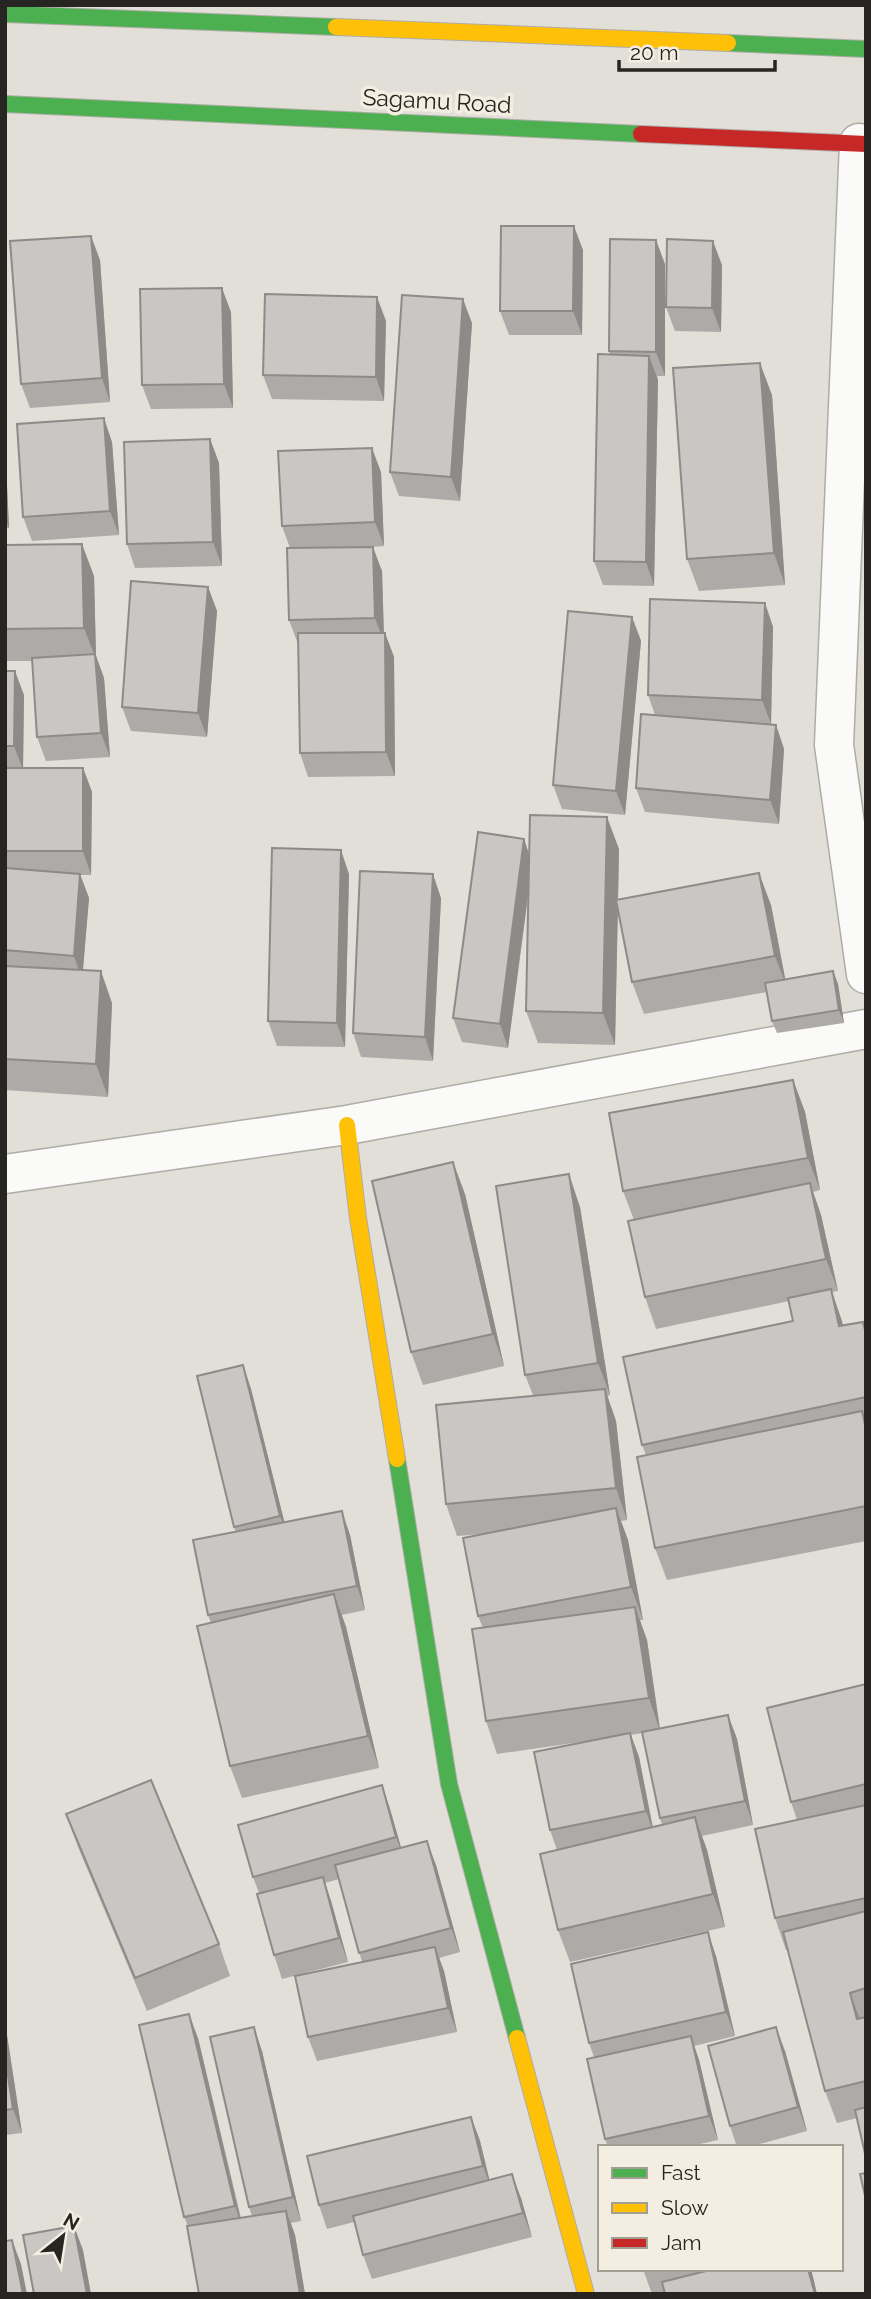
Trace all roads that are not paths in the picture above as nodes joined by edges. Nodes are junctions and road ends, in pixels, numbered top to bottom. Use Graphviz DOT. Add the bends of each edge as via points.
graph roads {
  1 [pos="5,14"];
  2 [pos="866,49"];
  3 [pos="5,104"];
  4 [pos="863,144"];
  5 [pos="866,974"];
  6 [pos="866,1029"];
  7 [pos="347,1125"];
  8 [pos="5,1174"];
  9 [pos="586,2294"];
  1 -- 2 [label="main road"];
  3 -- 4 [label="main road, Sagamu Road"];
  4 -- 5 [label="street" via="834,745"];
  6 -- 7 [label="street"];
  7 -- 8 [label="street"];
  7 -- 9 [label="main road" via="360,1232 449,1784"];
}
